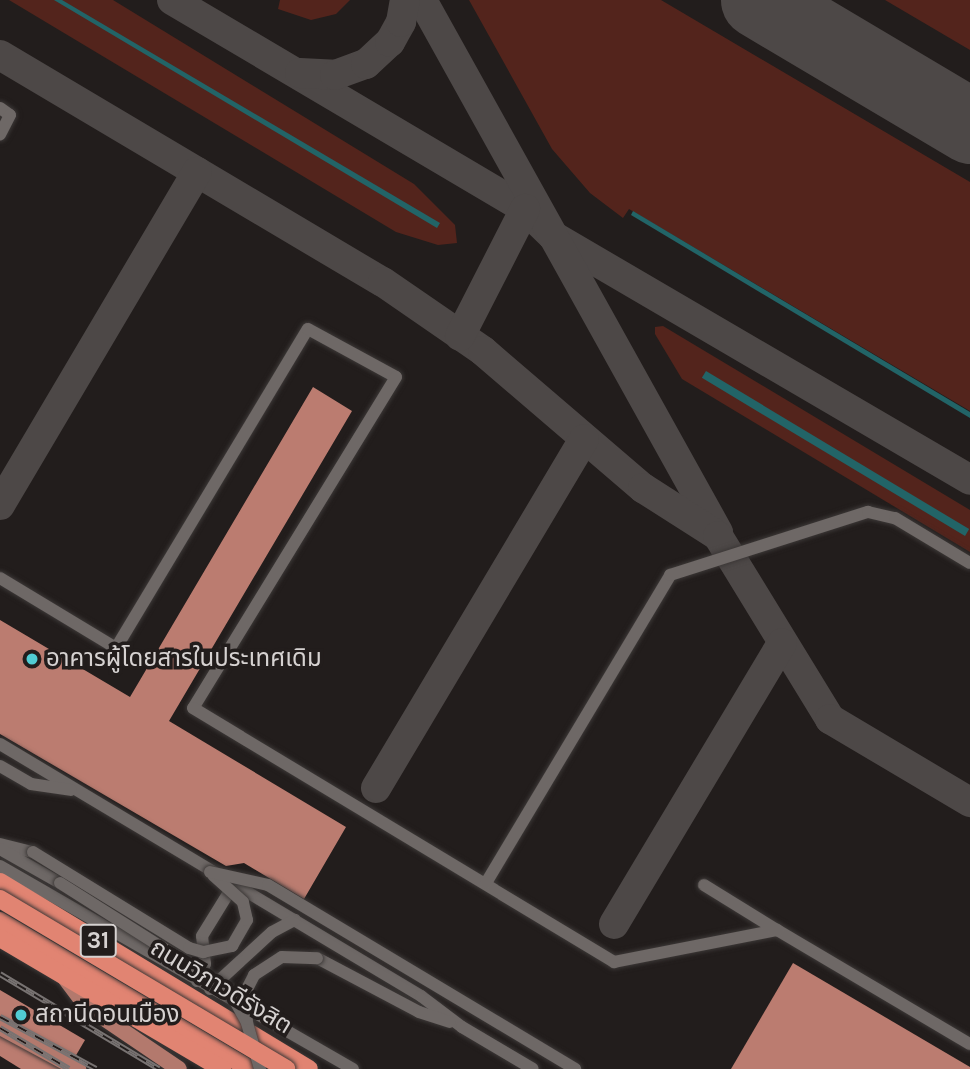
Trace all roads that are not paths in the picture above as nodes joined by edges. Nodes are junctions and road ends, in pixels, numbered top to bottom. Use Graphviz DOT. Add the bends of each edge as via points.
graph roads {
  1 [pos="0,107"];
  2 [pos="0,135"];
  3 [pos="970,563"];
  4 [pos="0,578"];
  5 [pos="0,744"];
  6 [pos="0,766"];
  7 [pos="0,847"];
  8 [pos="0,866"];
  9 [pos="210,872"];
  10 [pos="0,882"];
  11 [pos="486,883"];
  12 [pos="234,884"];
  13 [pos="704,885"];
  14 [pos="0,899"];
  15 [pos="295,920"];
  16 [pos="0,921"];
  17 [pos="777,930"];
  18 [pos="0,939"];
  19 [pos="64,977"];
  20 [pos="197,982"];
  21 [pos="203,995"];
  22 [pos="247,1023"];
  23 [pos="0,1027"];
  24 [pos="461,1027"];
  25 [pos="970,1044"];
  26 [pos="78,1069"];
  27 [pos="179,1069"];
  28 [pos="222,1069"];
  29 [pos="250,1069"];
  30 [pos="260,1069"];
  31 [pos="286,1069"];
  32 [pos="309,1069"];
  33 [pos="353,1069"];
  34 [pos="533,1069"];
  35 [pos="575,1069"];
  1 -- 2 [label="lane" via="10,115"];
  3 -- 11 [label="lane" via="895,518 868,512 670,575"];
  4 -- 11 [label="lane" via="116,648 308,329 396,377 193,708"];
  5 -- 12 [label="lane"];
  6 -- 9 [label="lane" via="31,784 70,789"];
  7 -- 9 [label="lane, bridge" via="33,852 203,953 232,946 247,920 243,902"];
  7 -- 22 [label="lane, bridge" via="229,990"];
  8 -- 20 [label="lane"];
  9 -- 35 [label="lane, bridge" via="268,885"];
  10 -- 21 [label="highway, ถนนวิภาวดีรังสิต / 31"];
  11 -- 17 [label="lane" via="614,962"];
  12 -- 15 [label="lane"];
  12 -- 20 [label="lane" via="202,936 205,964"];
  13 -- 17 [label="lane"];
  14 -- 31 [label="highway, 31, bridge"];
  15 -- 21 [label="lane" via="272,932"];
  15 -- 24 [label="lane" via="421,996"];
  16 -- 29 [label="highway, 31"];
  17 -- 25 [label="lane"];
  18 -- 19 [label="highway, 31"];
  19 -- 27 [label="main road" via="86,1006"];
  19 -- 28 [label="highway, 31"];
  20 -- 21 [label="lane"];
  21 -- 32 [label="highway, ถนนวิภาวดีรังสิต / 31"];
  21 -- 33 [label="lane"];
  22 -- 24 [label="lane, bridge" via="246,991 254,975 282,957 317,958 419,1012"];
  22 -- 30 [label="lane, bridge"];
  23 -- 26 [label="main road"];
  24 -- 34 [label="lane"];
}
